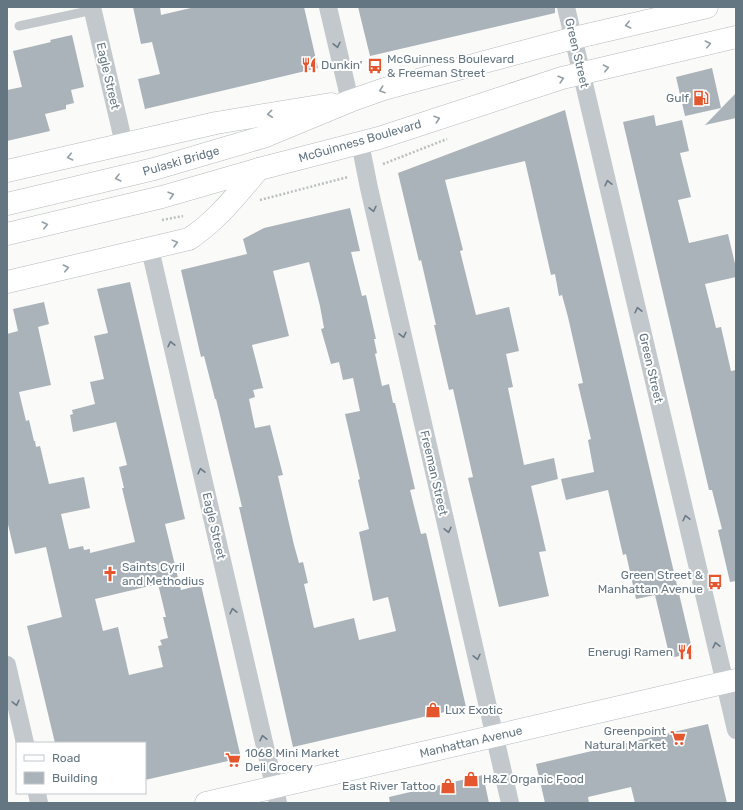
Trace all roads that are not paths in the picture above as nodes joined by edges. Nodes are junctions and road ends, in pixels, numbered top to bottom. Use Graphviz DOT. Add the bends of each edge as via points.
graph roads {
  1 [pos="328,7"];
  2 [pos="566,7"];
  3 [pos="707,7"];
  4 [pos="92,8"];
  5 [pos="665,12"];
  6 [pos="19,26"];
  7 [pos="736,37"];
  8 [pos="574,38"];
  9 [pos="582,73"];
  10 [pos="350,101"];
  11 [pos="360,143"];
  12 [pos="124,144"];
  13 [pos="259,169"];
  14 [pos="7,171"];
  15 [pos="7,204"];
  16 [pos="7,234"];
  17 [pos="150,249"];
  18 [pos="7,282"];
  19 [pos="7,665"];
  20 [pos="730,682"];
  21 [pos="736,730"];
  22 [pos="495,736"];
  23 [pos="25,742"];
  24 [pos="276,795"];
  25 [pos="206,803"];
  26 [pos="510,803"];
  1 -- 10 [label="street, one-way"];
  2 -- 8 [label="street, Green Street"];
  3 -- 5 [label="main road"];
  4 -- 6 [label="lane"];
  4 -- 12 [label="street, Eagle Street"];
  5 -- 8 [label="main road, one-way"];
  9 -- 7 [label="main road, McGuinness Boulevard, one-way"];
  8 -- 9 [label="street, Green Street"];
  8 -- 10 [label="main road, one-way" via="384,89"];
  11 -- 9 [label="main road, McGuinness Boulevard, one-way"];
  20 -- 9 [label="street, Green Street, one-way"];
  10 -- 12 [label="main road, one-way" via="235,119"];
  10 -- 15 [label="main road, Pulaski Bridge, one-way" via="256,139 147,171"];
  11 -- 13 [label="main road, McGuinness Boulevard"];
  11 -- 22 [label="street, Freeman Street, one-way" via="368,188"];
  12 -- 14 [label="main road, one-way"];
  16 -- 13 [label="main road, one-way" via="162,197"];
  17 -- 13 [label="main road, one-way" via="198,233"];
  18 -- 17 [label="main road, one-way"];
  24 -- 17 [label="street, Eagle Street, one-way"];
  19 -- 23 [label="street, one-way"];
  20 -- 21 [label="street, Green Street"];
  20 -- 22 [label="main road, Manhattan Avenue"];
  22 -- 24 [label="main road, Manhattan Avenue"];
  22 -- 26 [label="street, Freeman Street"];
  24 -- 25 [label="main road, Manhattan Avenue"];
}
